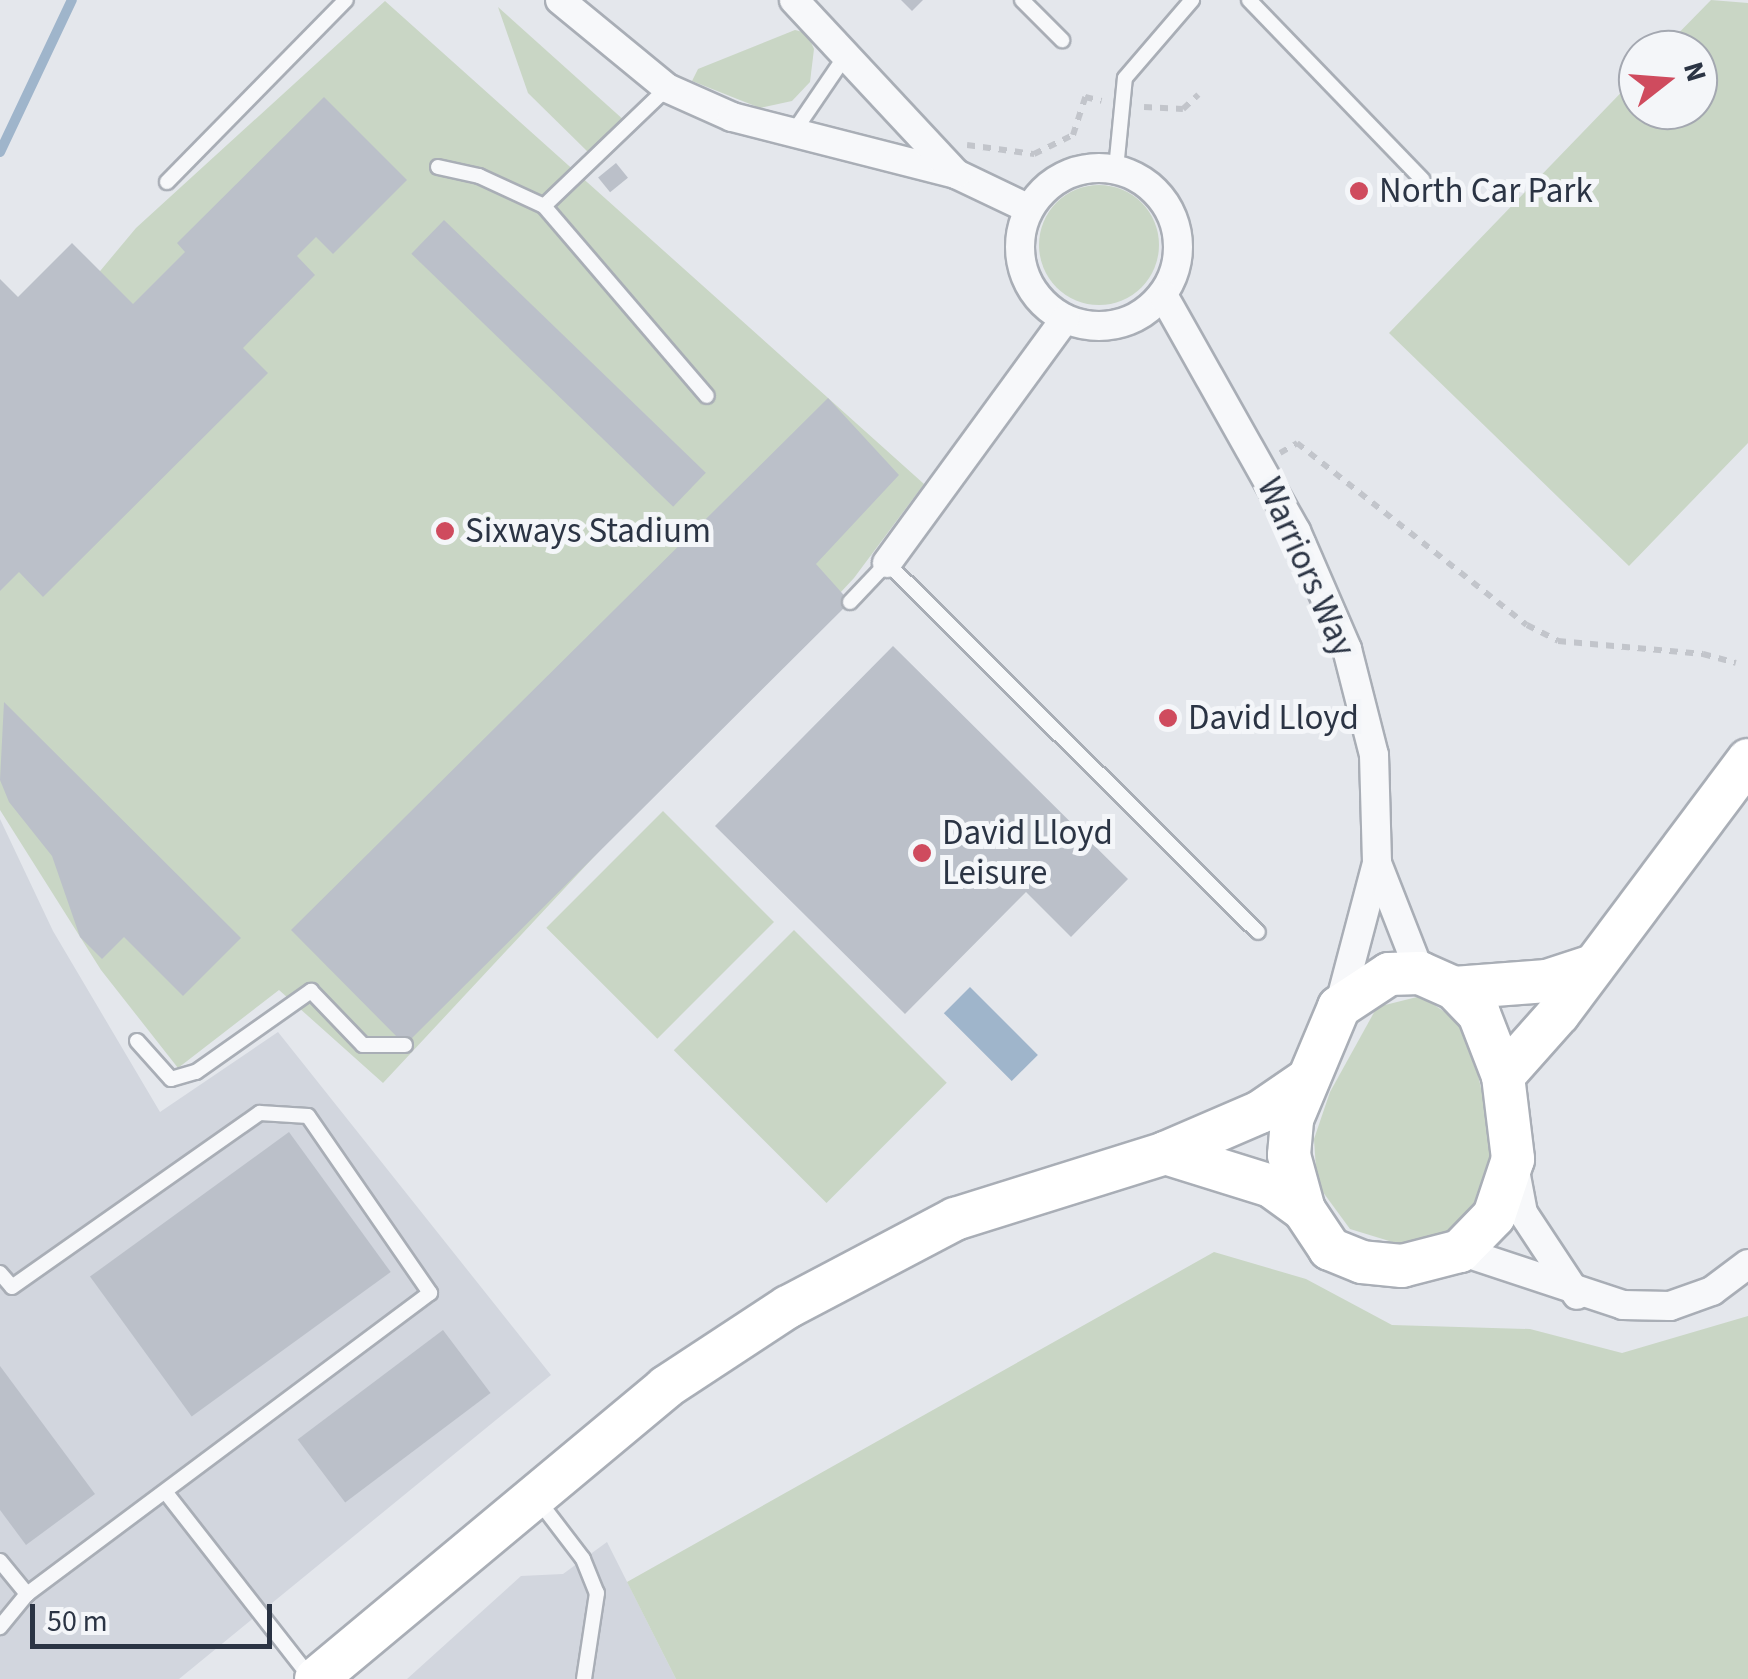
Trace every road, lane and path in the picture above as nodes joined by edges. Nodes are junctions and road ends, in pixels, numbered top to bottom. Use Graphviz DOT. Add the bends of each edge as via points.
graph roads {
  1 [pos="346,0"];
  2 [pos="560,0"];
  3 [pos="794,0"];
  4 [pos="1022,0"];
  5 [pos="1192,0"];
  6 [pos="1249,0"];
  7 [pos="1062,40"];
  8 [pos="846,55"];
  9 [pos="667,88"];
  10 [pos="1198,95"];
  11 [pos="1119,105"];
  12 [pos="795,130"];
  13 [pos="953,134"];
  14 [pos="438,168"];
  15 [pos="1116,169"];
  16 [pos="956,174"];
  17 [pos="1422,180"];
  18 [pos="167,182"];
  19 [pos="544,206"];
  20 [pos="1029,209"];
  21 [pos="1162,295"];
  22 [pos="1066,318"];
  23 [pos="707,396"];
  24 [pos="1261,464"];
  25 [pos="887,563"];
  26 [pos="850,602"];
  27 [pos="1736,663"];
  28 [pos="1748,760"];
  29 [pos="1377,864"];
  30 [pos="1258,932"];
  31 [pos="1590,967"];
  32 [pos="1437,981"];
  33 [pos="1340,1008"];
  34 [pos="138,1041"];
  35 [pos="406,1045"];
  36 [pos="1503,1076"];
  37 [pos="1304,1082"];
  38 [pos="1166,1153"];
  39 [pos="1513,1159"];
  40 [pos="1304,1210"];
  41 [pos="1460,1251"];
  42 [pos="1748,1264"];
  43 [pos="0,1273"];
  44 [pos="1577,1294"];
  45 [pos="168,1494"];
  46 [pos="535,1495"];
  47 [pos="0,1561"];
  48 [pos="27,1594"];
  49 [pos="0,1627"];
  50 [pos="314,1679"];
  51 [pos="584,1679"];
  1 -- 18 [label="lane"];
  2 -- 9 [label="street"];
  3 -- 8 [label="street"];
  4 -- 7 [label="lane"];
  5 -- 11 [label="lane" via="1138,60"];
  6 -- 17 [label="lane"];
  8 -- 12 [label="lane"];
  8 -- 16 [label="street"];
  9 -- 12 [label="street" via="732,117"];
  9 -- 19 [label="lane"];
  10 -- 11 [label="path" via="1183,110"];
  11 -- 13 [label="path" via="1085,97 1072,134 1034,154 966,144"];
  11 -- 15 [label="lane"];
  12 -- 16 [label="street"];
  14 -- 19 [label="lane" via="479,176"];
  15 -- 20 [label="street" via="1066,175"];
  15 -- 21 [label="street" via="1160,196 1174,219 1177,258"];
  16 -- 20 [label="street"];
  19 -- 23 [label="lane"];
  20 -- 22 [label="street" via="1020,244 1027,280"];
  21 -- 22 [label="street" via="1128,321 1097,326"];
  21 -- 24 [label="street, Warriors Way"];
  22 -- 25 [label="street"];
  24 -- 27 [label="path" via="1297,443 1526,625 1558,641"];
  24 -- 29 [label="street, Warriors Way" via="1347,649 1374,756"];
  25 -- 26 [label="lane"];
  25 -- 30 [label="lane"];
  28 -- 31 [label="main road"];
  29 -- 32 [label="street, Warriors Way"];
  29 -- 33 [label="street, Warriors Way"];
  31 -- 32 [label="main road" via="1547,981"];
  31 -- 36 [label="main road"];
  32 -- 33 [label="main road" via="1389,974 1361,987"];
  32 -- 36 [label="main road" via="1479,1014"];
  33 -- 37 [label="main road"];
  34 -- 35 [label="lane" via="171,1079 196,1072 311,991 362,1044"];
  36 -- 39 [label="main road"];
  37 -- 38 [label="main road" via="1260,1112"];
  37 -- 40 [label="main road" via="1289,1156"];
  38 -- 40 [label="main road" via="1271,1186"];
  38 -- 46 [label="main road" via="956,1220 788,1307 666,1387"];
  39 -- 41 [label="main road" via="1494,1216"];
  39 -- 44 [label="street" via="1523,1212"];
  40 -- 41 [label="main road" via="1330,1249 1362,1262 1402,1266"];
  41 -- 44 [label="street"];
  42 -- 44 [label="street" via="1712,1291 1670,1306 1623,1306"];
  43 -- 45 [label="lane" via="12,1287 260,1114 308,1116 430,1294"];
  45 -- 48 [label="lane"];
  45 -- 50 [label="lane"];
  46 -- 50 [label="main road"];
  46 -- 51 [label="lane" via="583,1559 596,1593"];
  47 -- 48 [label="lane"];
  48 -- 49 [label="lane"];
}
